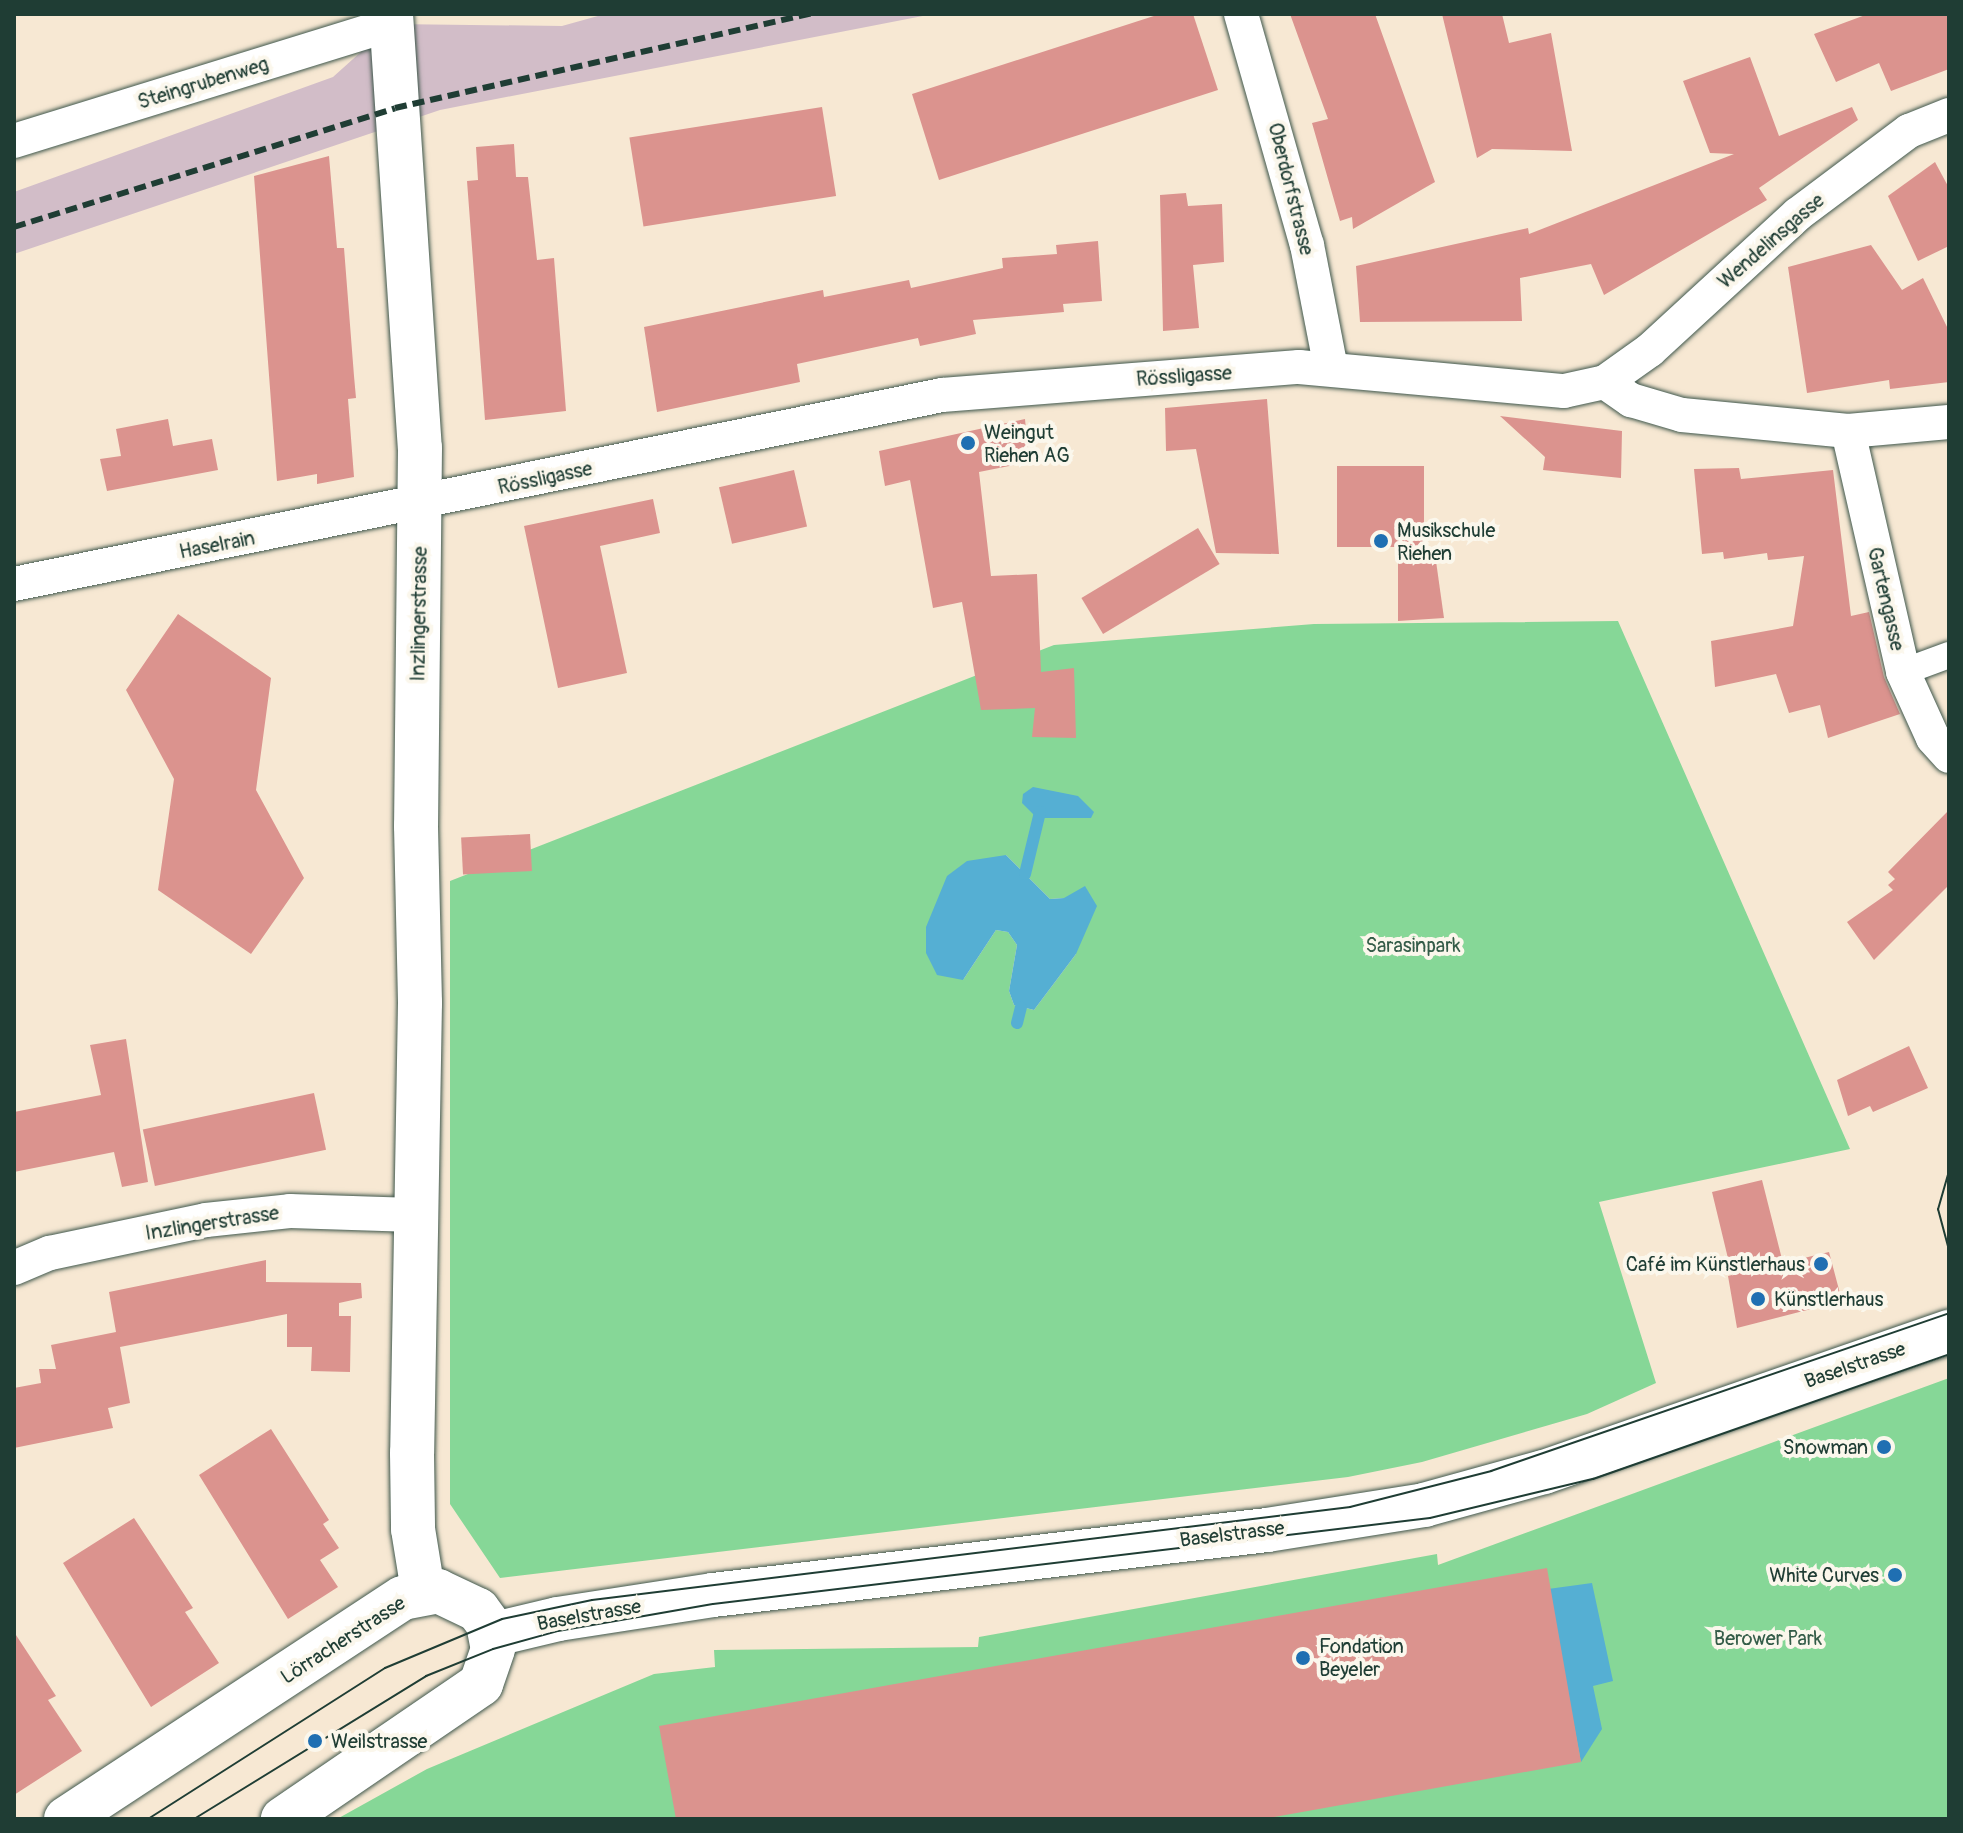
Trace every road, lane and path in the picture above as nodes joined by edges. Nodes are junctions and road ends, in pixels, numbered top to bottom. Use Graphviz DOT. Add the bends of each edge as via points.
graph roads {
  1 [pos="1241,14"];
  2 [pos="391,19"];
  3 [pos="1949,115"];
  4 [pos="14,141"];
  5 [pos="1331,368"];
  6 [pos="1605,382"];
  7 [pos="1949,422"];
  8 [pos="1848,431"];
  9 [pos="420,504"];
  10 [pos="14,584"];
  11 [pos="1949,655"];
  12 [pos="1903,672"];
  13 [pos="1944,743"];
  14 [pos="414,1215"];
  15 [pos="14,1268"];
  16 [pos="1949,1332"];
  17 [pos="423,1591"];
  18 [pos="491,1635"];
  19 [pos="66,1819"];
  20 [pos="283,1819"];
  1 -- 5 [label="street, Oberdorfstrasse" via="1307,245"];
  2 -- 4 [label="street, Steingrubenweg"];
  2 -- 9 [label="main road, Inzlingerstrasse"];
  3 -- 6 [label="street, Wendelinsgasse" via="1909,131 1798,214 1650,350"];
  5 -- 6 [label="street, Rössligasse" via="1564,391"];
  5 -- 9 [label="street, Rössligasse" via="942,395"];
  6 -- 8 [label="street" via="1631,400 1682,415"];
  7 -- 8 [label="street"];
  8 -- 12 [label="street, Gartengasse"];
  9 -- 10 [label="street, Haselrain"];
  9 -- 14 [label="main road, Inzlingerstrasse"];
  11 -- 12 [label="street"];
  12 -- 13 [label="street, Gartengasse"];
  14 -- 15 [label="street, Inzlingerstrasse" via="290,1211 206,1220 50,1253"];
  14 -- 17 [label="main road, Inzlingerstrasse" via="413,1529"];
  16 -- 18 [label="main road, Baselstrasse" via="1544,1472 1424,1505 1267,1530 713,1595"];
  17 -- 18 [label="main road, Lörracherstrasse" via="453,1596 478,1610"];
  17 -- 19 [label="main road, Lörracherstrasse" via="403,1598"];
  18 -- 20 [label="main road" via="492,1662 481,1684"];
}
